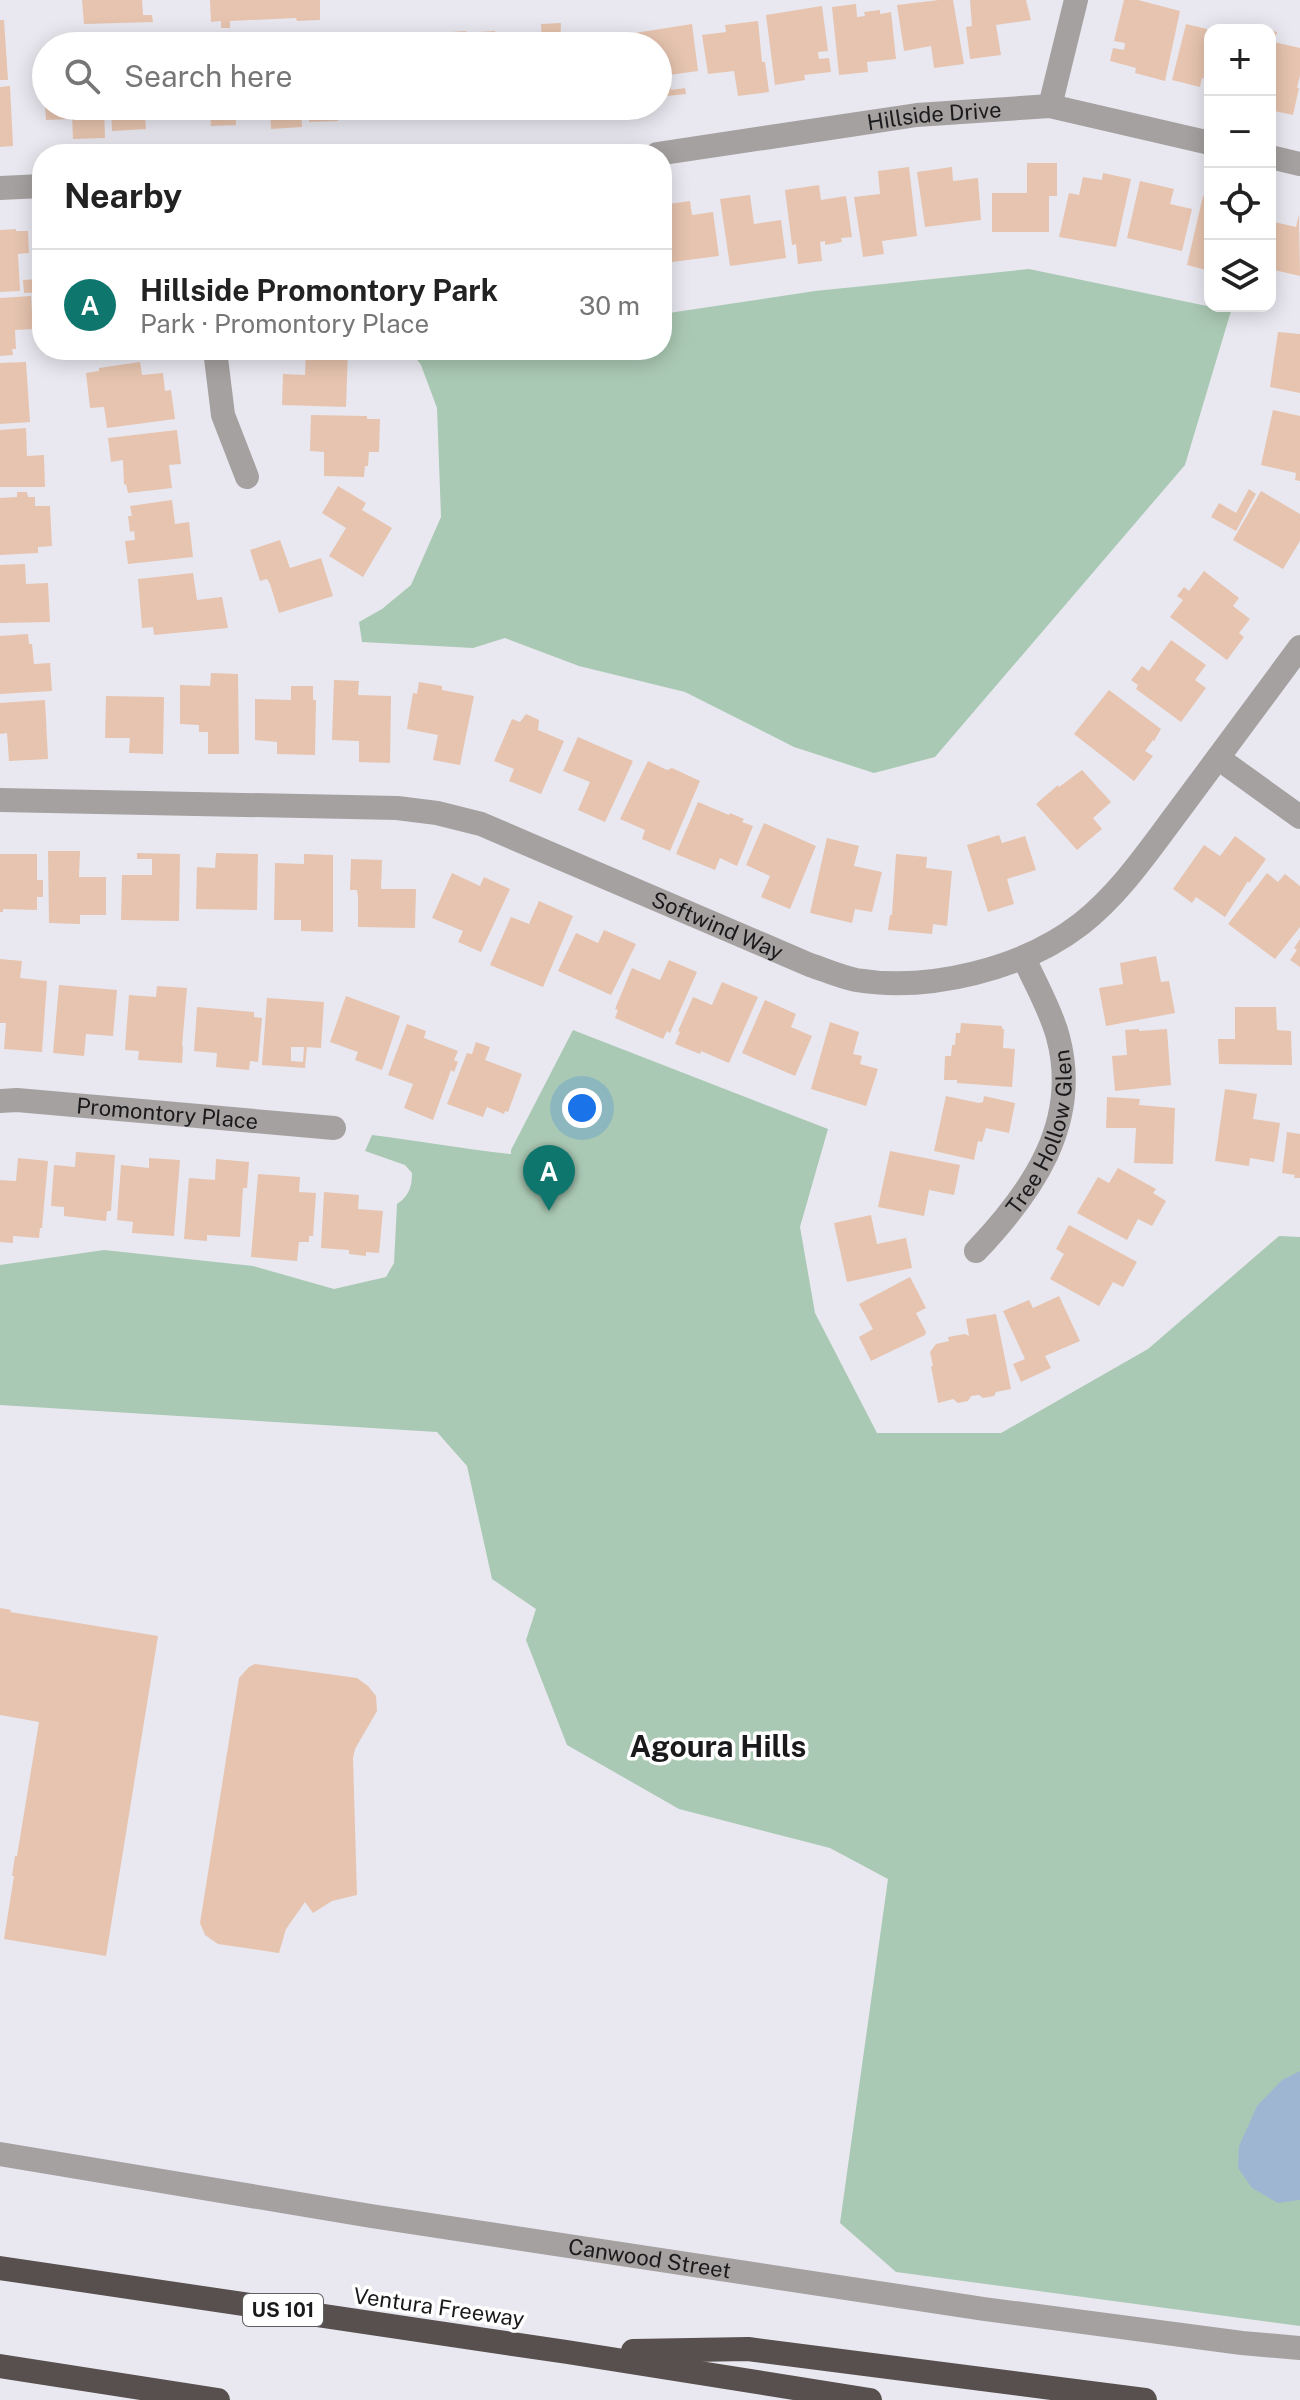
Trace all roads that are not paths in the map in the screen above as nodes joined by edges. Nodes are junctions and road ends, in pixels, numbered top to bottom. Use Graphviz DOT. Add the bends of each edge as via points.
graph roads {
  1 [pos="1076,0"];
  2 [pos="1050,106"];
  3 [pos="1204,142"];
  4 [pos="672,152"];
  5 [pos="1276,158"];
  6 [pos="1300,164"];
  7 [pos="32,186"];
  8 [pos="0,188"];
  9 [pos="216,360"];
  10 [pos="247,477"];
  11 [pos="1300,647"];
  12 [pos="1218,758"];
  13 [pos="0,800"];
  14 [pos="1300,817"];
  15 [pos="1024,958"];
  16 [pos="0,1101"];
  17 [pos="334,1128"];
  18 [pos="976,1251"];
  19 [pos="0,2154"];
  20 [pos="0,2268"];
  21 [pos="1300,2348"];
  22 [pos="567,2352"];
  23 [pos="0,2366"];
  24 [pos="218,2400"];
  25 [pos="870,2400"];
  26 [pos="1145,2400"];
  1 -- 2 [label="street"];
  2 -- 3 [label="street, Hillside Drive"];
  2 -- 4 [label="street, Hillside Drive" via="917,115"];
  5 -- 6 [label="street"];
  7 -- 8 [label="street"];
  9 -- 10 [label="street" via="223,415"];
  11 -- 12 [label="street, Softwind Way"];
  12 -- 14 [label="street"];
  12 -- 15 [label="street, Softwind Way" via="1120,889 1080,925"];
  13 -- 15 [label="street, Softwind Way" via="437,813 481,824 855,980 939,980"];
  15 -- 18 [label="street, Tree Hollow Glen" via="1058,1035 1063,1060 1058,1130 1035,1179"];
  16 -- 17 [label="street, Promontory Place"];
  19 -- 21 [label="street, Canwood Street" via="969,2307"];
  20 -- 22 [label="highway, Ventura Freeway / US 101"];
  22 -- 25 [label="highway, Ventura Freeway / US 101"];
  22 -- 26 [label="highway" via="748,2349"];
  23 -- 24 [label="highway"];
}
